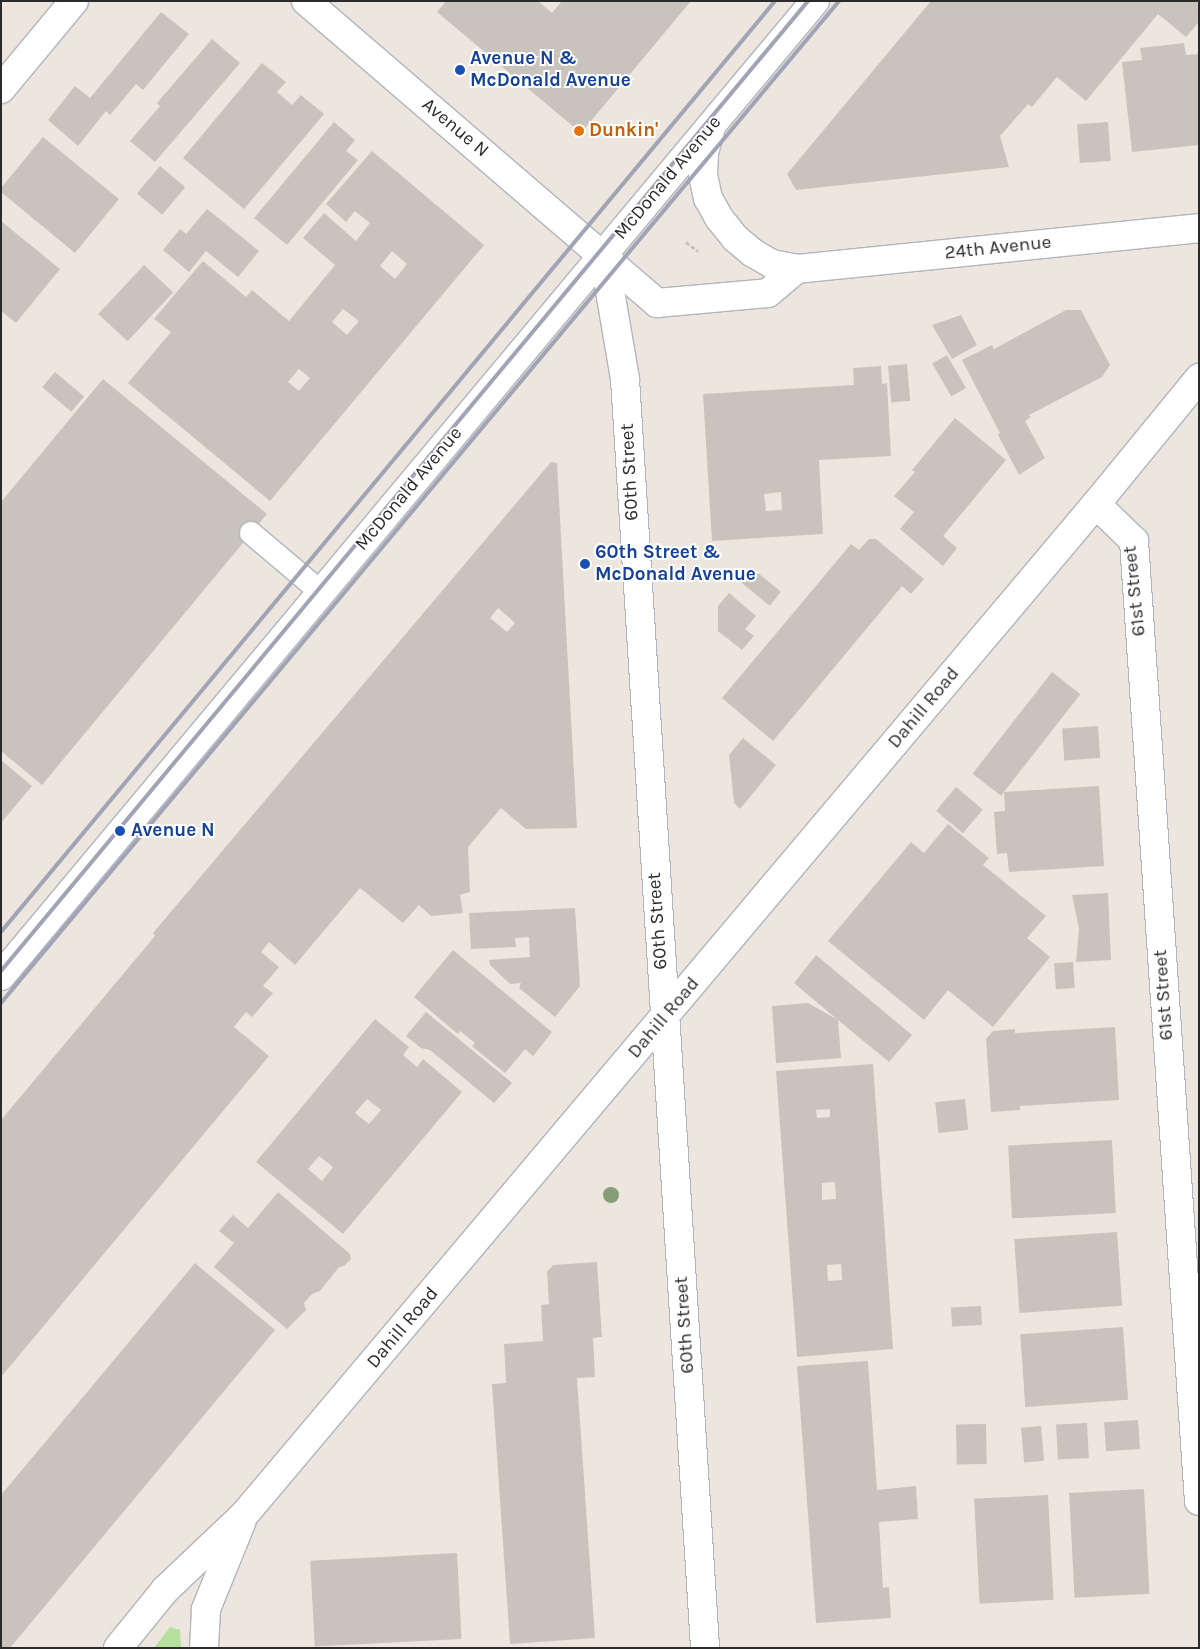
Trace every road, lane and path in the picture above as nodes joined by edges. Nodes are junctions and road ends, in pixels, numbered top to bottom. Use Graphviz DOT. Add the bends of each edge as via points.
graph roads {
  1 [pos="74,1"];
  2 [pos="306,1"];
  3 [pos="815,1"];
  4 [pos="1,89"];
  5 [pos="711,127"];
  6 [pos="1199,228"];
  7 [pos="686,242"];
  8 [pos="604,256"];
  9 [pos="704,256"];
  10 [pos="797,269"];
  11 [pos="1199,378"];
  12 [pos="1096,504"];
  13 [pos="251,533"];
  14 [pos="322,593"];
  15 [pos="1,976"];
  16 [pos="666,1016"];
  17 [pos="1199,1501"];
  18 [pos="244,1515"];
  19 [pos="118,1648"];
  20 [pos="204,1648"];
  21 [pos="705,1648"];
  1 -- 4 [label="street"];
  2 -- 8 [label="street, Avenue N"];
  3 -- 5 [label="street, McDonald Avenue"];
  5 -- 8 [label="street, McDonald Avenue"];
  5 -- 10 [label="street, 24th Avenue" via="703,175 708,198 719,218 753,253 772,264"];
  6 -- 10 [label="street, 24th Avenue"];
  7 -- 9 [label="path"];
  8 -- 10 [label="street" via="656,303 768,293"];
  8 -- 14 [label="street, McDonald Avenue"];
  8 -- 16 [label="street, 60th Street" via="625,379"];
  11 -- 12 [label="street, Dahill Road"];
  12 -- 16 [label="street, Dahill Road"];
  12 -- 17 [label="street, 61st Street" via="1134,540"];
  13 -- 14 [label="lane"];
  14 -- 15 [label="street, McDonald Avenue"];
  16 -- 18 [label="street, Dahill Road"];
  16 -- 21 [label="street, 60th Street"];
  18 -- 19 [label="street, Dahill Road" via="165,1590"];
  18 -- 20 [label="street" via="206,1608"];
}
